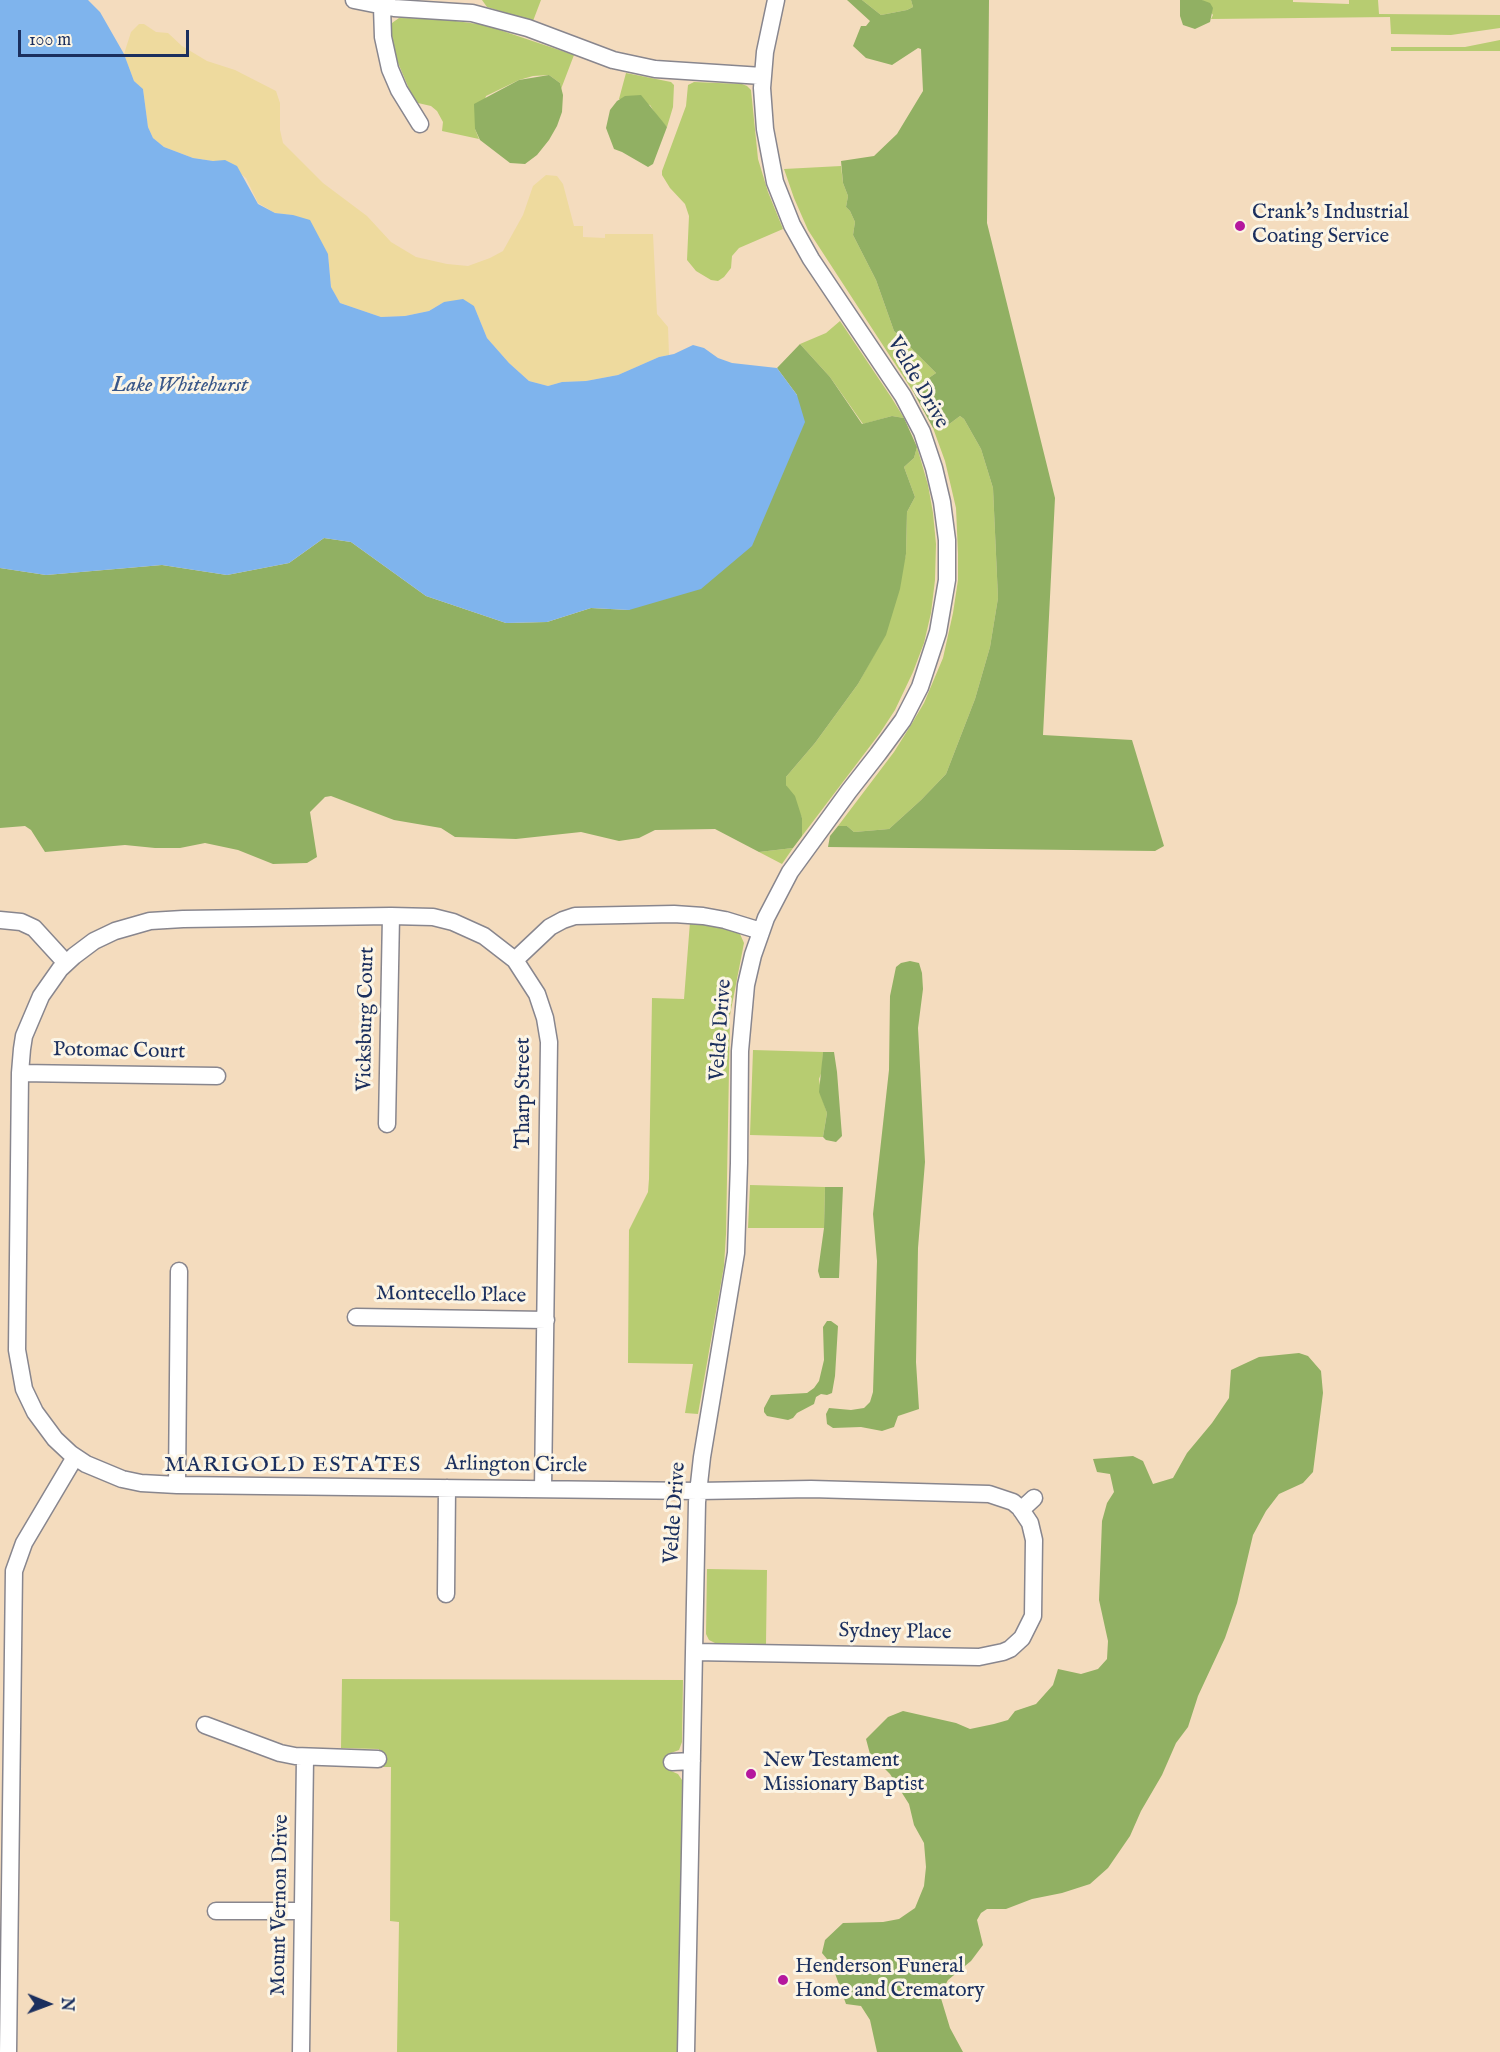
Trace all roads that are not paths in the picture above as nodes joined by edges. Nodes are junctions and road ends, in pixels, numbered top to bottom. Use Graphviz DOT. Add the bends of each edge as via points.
graph roads {
  1 [pos="354,0"];
  2 [pos="776,0"];
  3 [pos="382,6"];
  4 [pos="472,7"];
  5 [pos="762,76"];
  6 [pos="420,124"];
  7 [pos="391,916"];
  8 [pos="0,920"];
  9 [pos="761,932"];
  10 [pos="515,960"];
  11 [pos="66,963"];
  12 [pos="20,1073"];
  13 [pos="217,1076"];
  14 [pos="387,1124"];
  15 [pos="9,1260"];
  16 [pos="179,1271"];
  17 [pos="356,1317"];
  18 [pos="546,1320"];
  19 [pos="75,1457"];
  20 [pos="177,1485"];
  21 [pos="447,1488"];
  22 [pos="543,1489"];
  23 [pos="698,1491"];
  24 [pos="1034,1572"];
  25 [pos="446,1594"];
  26 [pos="694,1652"];
  27 [pos="205,1725"];
  28 [pos="305,1758"];
  29 [pos="378,1759"];
  30 [pos="692,1761"];
  31 [pos="672,1762"];
  32 [pos="5,1864"];
  33 [pos="216,1911"];
  34 [pos="303,1911"];
  35 [pos="8,2052"];
  36 [pos="302,2052"];
  37 [pos="686,2052"];
  1 -- 3 [label="street"];
  2 -- 5 [label="street, Velde Drive"];
  3 -- 4 [label="street"];
  3 -- 6 [label="street" via="390,69"];
  4 -- 5 [label="street" via="627,64 673,72"];
  5 -- 9 [label="street, Velde Drive" via="767,145 780,196 811,259 903,396 922,432 942,502 948,560 938,632 927,668 903,720 790,872"];
  7 -- 10 [label="street, Tharp Street" via="453,922 484,936"];
  7 -- 11 [label="street, Tharp Street" via="150,921 104,936"];
  7 -- 14 [label="street, Vicksburg Court"];
  8 -- 11 [label="street" via="34,928"];
  9 -- 10 [label="street" via="703,915 575,916 550,927"];
  9 -- 23 [label="street, Velde Drive" via="749,968 742,1018 736,1253"];
  10 -- 18 [label="street, Tharp Street" via="537,994 549,1042"];
  11 -- 12 [label="street, Arlington Circle" via="47,986 31,1016 24,1036"];
  12 -- 13 [label="street, Potomac Court"];
  12 -- 15 [label="street, Arlington Circle"];
  15 -- 19 [label="street, Arlington Circle" via="24,1389 41,1422"];
  16 -- 20 [label="street"];
  17 -- 18 [label="street, Montecello Place"];
  18 -- 22 [label="street, Tharp Street"];
  19 -- 20 [label="street, Arlington Circle" via="122,1479"];
  19 -- 32 [label="street" via="15,1563"];
  20 -- 21 [label="street, Arlington Circle"];
  21 -- 22 [label="street, Arlington Circle"];
  21 -- 25 [label="street"];
  22 -- 23 [label="street, Arlington Circle"];
  23 -- 24 [label="street, Arlington Circle" via="811,1489 989,1494 1028,1504"];
  23 -- 26 [label="street, Velde Drive"];
  24 -- 26 [label="street, Sydney Place" via="1031,1622 1017,1643 996,1655"];
  26 -- 30 [label="street, Velde Drive"];
  27 -- 28 [label="street" via="280,1753"];
  28 -- 29 [label="street"];
  28 -- 34 [label="street, Mount Vernon Drive"];
  30 -- 31 [label="street"];
  30 -- 37 [label="street, Velde Drive"];
  32 -- 35 [label="street"];
  33 -- 34 [label="street"];
  34 -- 36 [label="street, Mount Vernon Drive"];
}
